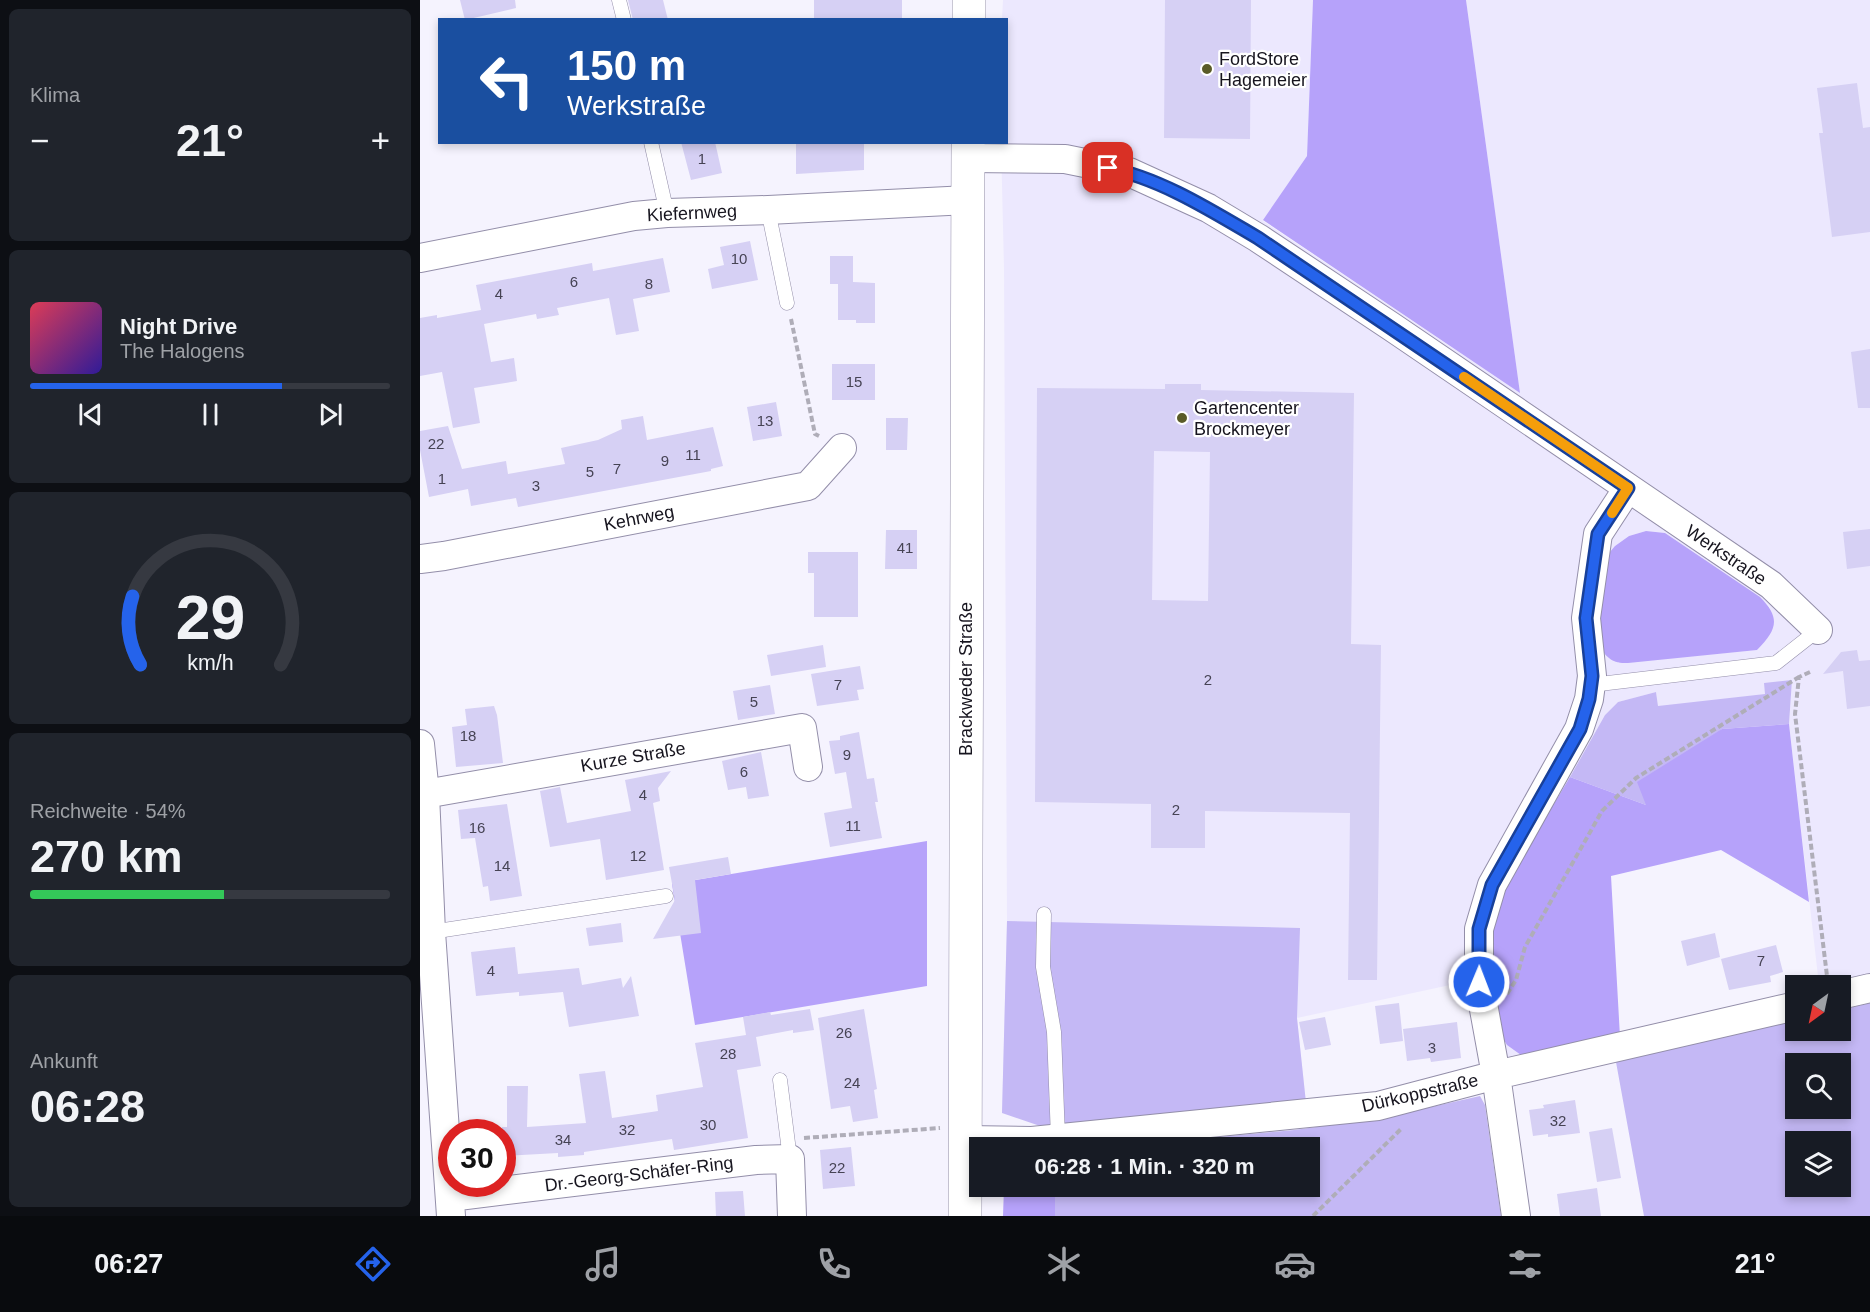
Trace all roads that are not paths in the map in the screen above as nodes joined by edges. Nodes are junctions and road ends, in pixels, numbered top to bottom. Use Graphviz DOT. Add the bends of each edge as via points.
graph roads {
  1 [pos="619,0"];
  2 [pos="969,0"];
  3 [pos="624,18"];
  4 [pos="969,18"];
  5 [pos="651,144"];
  6 [pos="968,150"];
  7 [pos="969,200"];
  8 [pos="768,210"];
  9 [pos="667,213"];
  10 [pos="420,258"];
  11 [pos="788,303"];
  12 [pos="842,448"];
  13 [pos="1628,488"];
  14 [pos="420,559"];
  15 [pos="1818,630"];
  16 [pos="1591,685"];
  17 [pos="420,744"];
  18 [pos="808,767"];
  19 [pos="425,794"];
  20 [pos="666,896"];
  21 [pos="1044,914"];
  22 [pos="431,933"];
  23 [pos="1870,988"];
  24 [pos="1851,992"];
  25 [pos="1785,1009"];
  26 [pos="1496,1075"];
  27 [pos="780,1080"];
  28 [pos="953,1134"];
  29 [pos="987,1137"];
  30 [pos="1058,1137"];
  31 [pos="1068,1137"];
  32 [pos="790,1149"];
  33 [pos="450,1207"];
  34 [pos="792,1216"];
  35 [pos="965,1216"];
  36 [pos="1516,1216"];
  1 -- 3 [label="lane"];
  2 -- 4 [label="street"];
  5 -- 9 [label="lane"];
  6 -- 7 [label="street, Brackweder Straße"];
  6 -- 13 [label="street, Werkstraße" via="1065,159 1129,172 1208,208"];
  7 -- 8 [label="street, Kiefernweg"];
  7 -- 28 [label="street, Brackweder Straße" via="965,897"];
  8 -- 9 [label="street, Kiefernweg"];
  8 -- 11 [label="lane"];
  9 -- 10 [label="street, Kiefernweg"];
  12 -- 14 [label="street, Kehrweg" via="808,486"];
  13 -- 15 [label="street, Werkstraße" via="1771,585"];
  13 -- 16 [label="street" via="1598,534 1586,618"];
  15 -- 16 [label="lane" via="1776,663"];
  16 -- 26 [label="street" via="1580,729 1492,885 1479,929 1479,982"];
  17 -- 19 [label="street"];
  18 -- 19 [label="street, Kurze Straße" via="802,728"];
  19 -- 22 [label="street"];
  20 -- 22 [label="lane"];
  21 -- 30 [label="lane" via="1043,968 1054,1032"];
  22 -- 33 [label="street"];
  23 -- 24 [label="street"];
  25 -- 26 [label="street, Dürkoppstraße"];
  26 -- 31 [label="street, Dürkoppstraße" via="1378,1106"];
  26 -- 36 [label="street"];
  27 -- 32 [label="lane"];
  28 -- 29 [label="street, Dürkoppstraße"];
  28 -- 35 [label="street, Brackweder Straße"];
  32 -- 33 [label="street, Dr.-Georg-Schäfer-Ring" via="756,1160"];
  32 -- 34 [label="street"];
}
